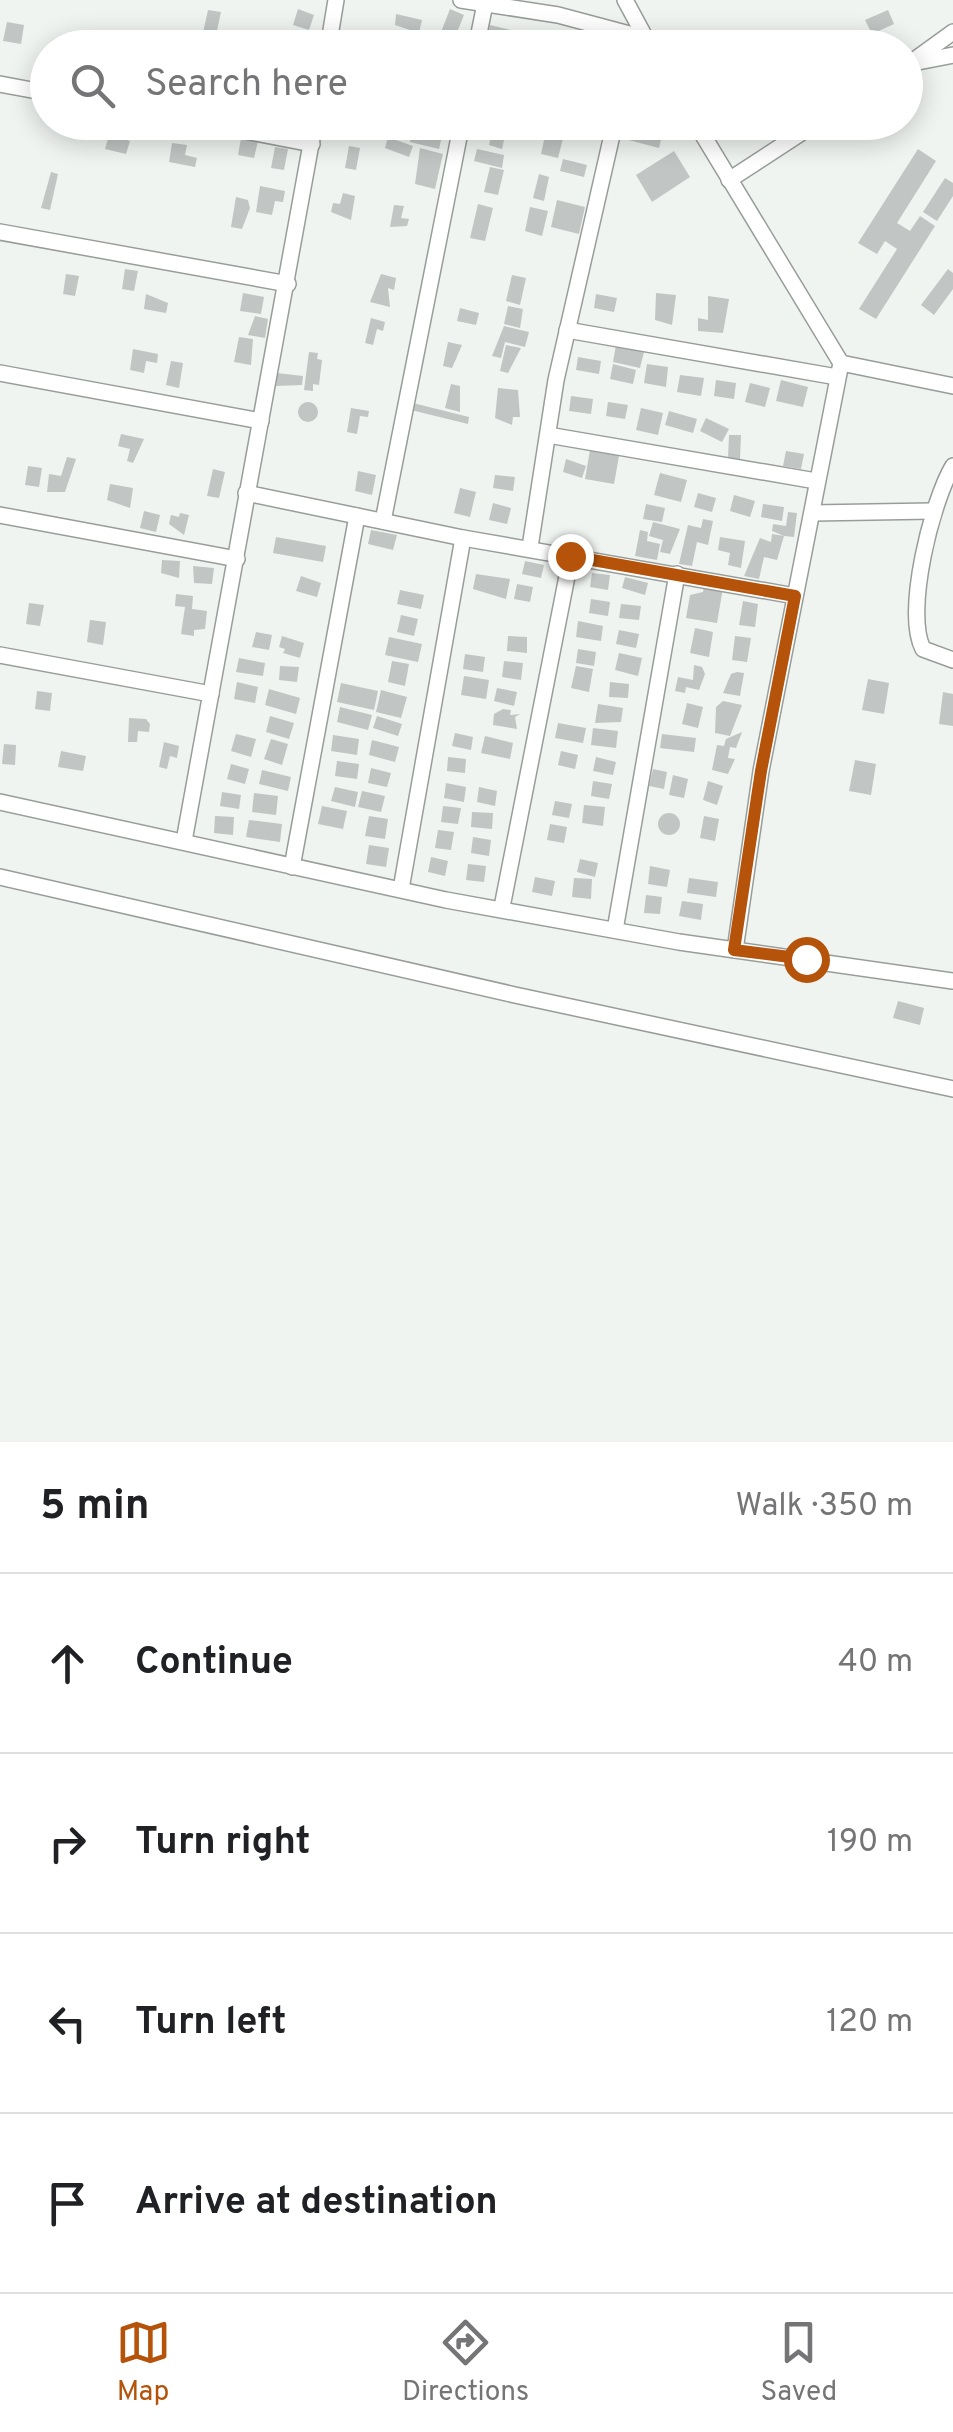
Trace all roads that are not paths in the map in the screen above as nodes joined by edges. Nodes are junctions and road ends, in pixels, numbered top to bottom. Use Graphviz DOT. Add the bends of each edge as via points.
graph roads {
  1 [pos="320,0"];
  2 [pos="461,0"];
  3 [pos="626,0"];
  4 [pos="336,1"];
  5 [pos="485,4"];
  6 [pos="331,30"];
  7 [pos="480,30"];
  8 [pos="615,30"];
  9 [pos="633,30"];
  10 [pos="953,32"];
  11 [pos="923,54"];
  12 [pos="953,54"];
  13 [pos="923,61"];
  14 [pos="0,84"];
  15 [pos="30,90"];
  16 [pos="291,140"];
  17 [pos="313,140"];
  18 [pos="458,140"];
  19 [pos="610,140"];
  20 [pos="706,140"];
  21 [pos="790,140"];
  22 [pos="312,144"];
  23 [pos="729,180"];
  24 [pos="0,232"];
  25 [pos="288,284"];
  26 [pos="566,330"];
  27 [pos="839,370"];
  28 [pos="0,373"];
  29 [pos="953,386"];
  30 [pos="261,420"];
  31 [pos="548,435"];
  32 [pos="953,466"];
  33 [pos="816,481"];
  34 [pos="246,493"];
  35 [pos="932,511"];
  36 [pos="812,513"];
  37 [pos="0,514"];
  38 [pos="356,516"];
  39 [pos="383,522"];
  40 [pos="463,538"];
  41 [pos="530,547"];
  42 [pos="570,556"];
  43 [pos="237,559"];
  44 [pos="677,574"];
  45 [pos="795,596"];
  46 [pos="0,654"];
  47 [pos="953,660"];
  48 [pos="211,694"];
  49 [pos="0,802"];
  50 [pos="184,841"];
  51 [pos="292,866"];
  52 [pos="0,877"];
  53 [pos="400,889"];
  54 [pos="502,906"];
  55 [pos="615,930"];
  56 [pos="734,950"];
  57 [pos="953,981"];
  58 [pos="953,1089"];
  1 -- 4 [label="street"];
  2 -- 5 [label="street"];
  3 -- 9 [label="street"];
  4 -- 6 [label="street"];
  5 -- 7 [label="street"];
  5 -- 8 [label="street"];
  10 -- 11 [label="street"];
  12 -- 13 [label="street"];
  14 -- 15 [label="street"];
  16 -- 22 [label="street"];
  17 -- 22 [label="street"];
  18 -- 39 [label="street"];
  19 -- 26 [label="street"];
  20 -- 23 [label="street"];
  21 -- 23 [label="street"];
  22 -- 25 [label="street"];
  23 -- 27 [label="street"];
  24 -- 25 [label="street"];
  25 -- 30 [label="street"];
  26 -- 27 [label="street"];
  26 -- 31 [label="street"];
  27 -- 29 [label="street"];
  27 -- 33 [label="street"];
  28 -- 30 [label="street"];
  30 -- 34 [label="street"];
  31 -- 33 [label="street"];
  31 -- 41 [label="street"];
  32 -- 35 [label="street"];
  33 -- 36 [label="street"];
  34 -- 38 [label="street"];
  34 -- 43 [label="street"];
  35 -- 36 [label="street"];
  35 -- 47 [label="street" via="917,638 932,656"];
  36 -- 45 [label="street"];
  37 -- 43 [label="street"];
  38 -- 39 [label="street"];
  38 -- 51 [label="street"];
  39 -- 40 [label="street"];
  40 -- 41 [label="street"];
  40 -- 53 [label="street"];
  41 -- 42 [label="street"];
  42 -- 44 [label="street"];
  42 -- 54 [label="street"];
  43 -- 48 [label="street"];
  44 -- 45 [label="street"];
  44 -- 55 [label="street"];
  45 -- 56 [label="street"];
  46 -- 48 [label="street"];
  48 -- 50 [label="street"];
  49 -- 50 [label="street"];
  50 -- 51 [label="street"];
  51 -- 53 [label="street"];
  52 -- 58 [label="street"];
  53 -- 54 [label="street"];
  54 -- 55 [label="street"];
  55 -- 56 [label="street"];
  56 -- 57 [label="street"];
}
